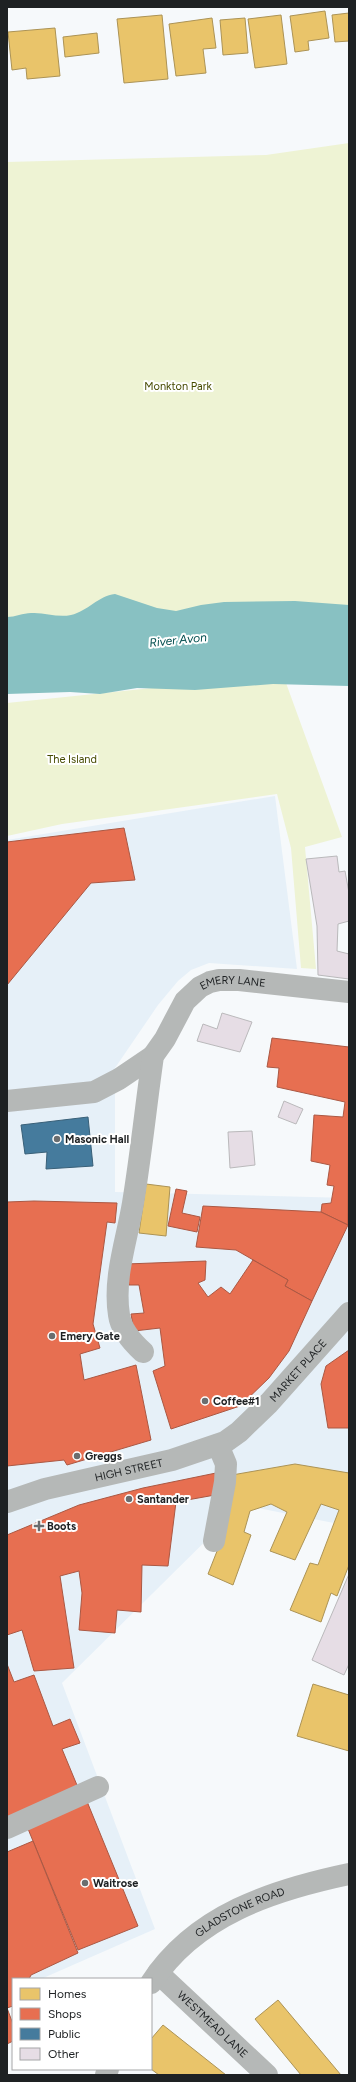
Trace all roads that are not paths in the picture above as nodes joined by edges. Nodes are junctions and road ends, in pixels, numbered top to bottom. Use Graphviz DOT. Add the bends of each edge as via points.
graph roads {
  1 [pos="349,992"];
  2 [pos="153,1056"];
  3 [pos="7,1101"];
  4 [pos="349,1313"];
  5 [pos="143,1352"];
  6 [pos="246,1426"];
  7 [pos="218,1445"];
  8 [pos="7,1502"];
  9 [pos="214,1541"];
  10 [pos="98,1787"];
  11 [pos="7,1828"];
  12 [pos="349,1874"];
  13 [pos="154,1978"];
  14 [pos="267,2075"];
  1 -- 2 [label="street, EMERY LANE" via="239,980 210,982 200,987 185,1001"];
  2 -- 3 [label="street, EMERY LANE" via="94,1092"];
  2 -- 5 [label="street, EMERY LANE" via="136,1188 119,1269 119,1316 124,1330"];
  4 -- 6 [label="street, MARKET PLACE"];
  6 -- 7 [label="street, HIGH STREET" via="232,1438"];
  7 -- 8 [label="street, HIGH STREET" via="172,1460 45,1489"];
  7 -- 9 [label="street" via="226,1464"];
  10 -- 11 [label="street"];
  12 -- 13 [label="street, GLADSTONE ROAD" via="312,1882 236,1909 191,1938 167,1960"];
  13 -- 14 [label="street, WESTMEAD LANE"];
}
